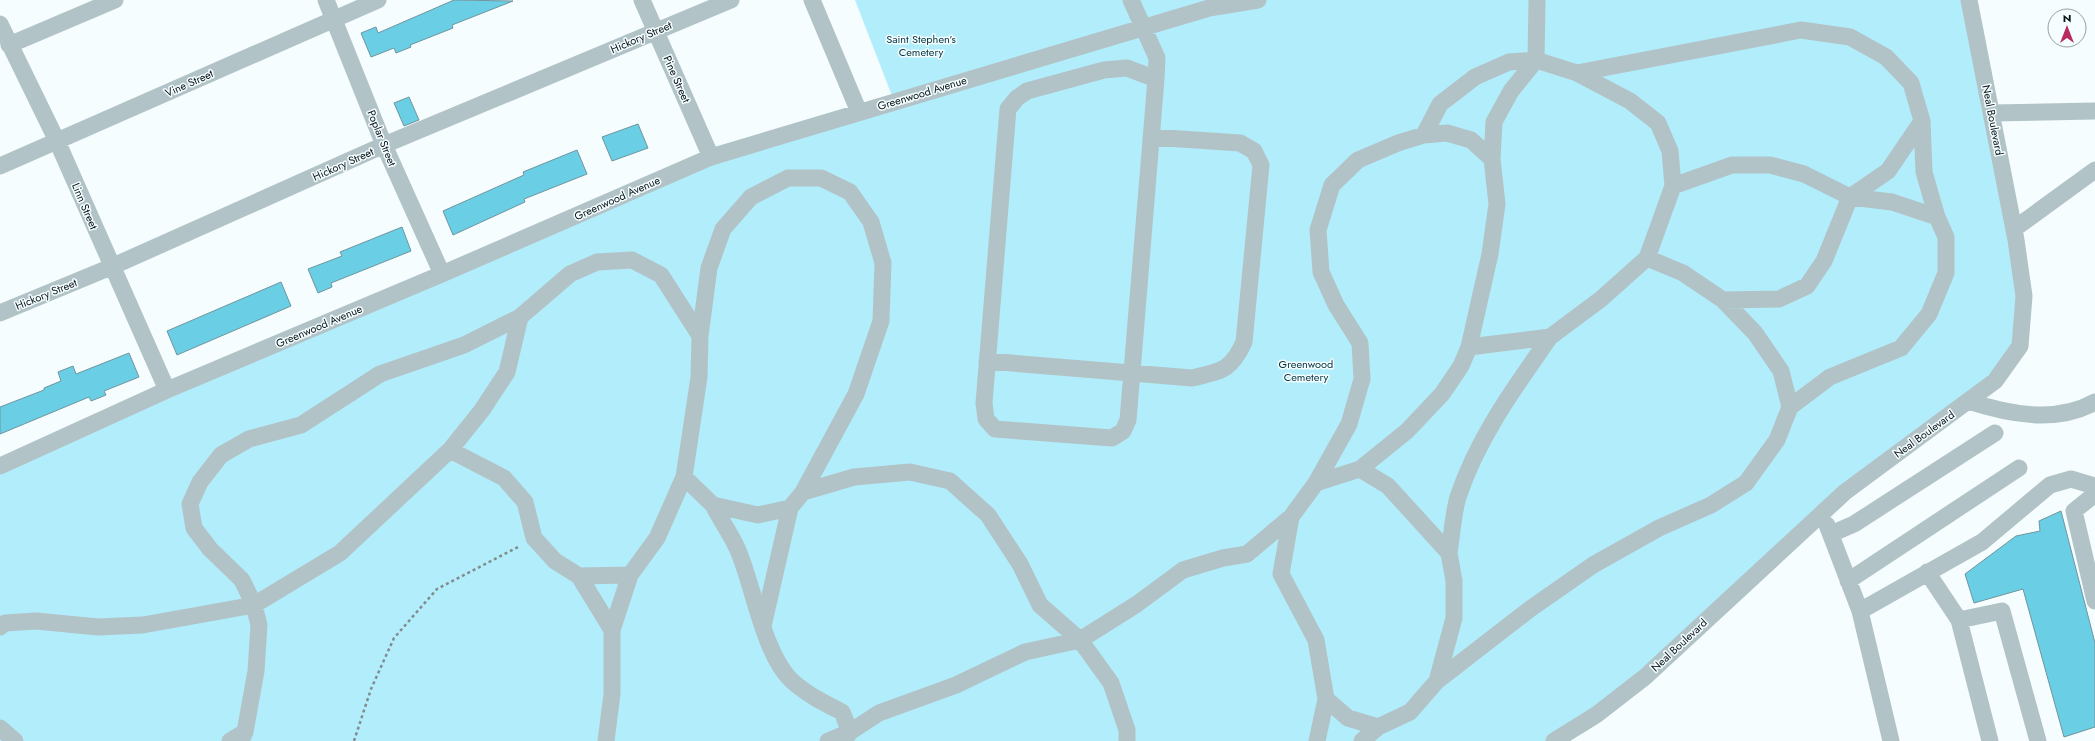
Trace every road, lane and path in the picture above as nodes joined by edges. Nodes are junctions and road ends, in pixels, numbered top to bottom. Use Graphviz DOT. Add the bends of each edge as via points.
graph roads {
  1 [pos="115,0"];
  2 [pos="326,0"];
  3 [pos="378,0"];
  4 [pos="642,0"];
  5 [pos="731,0"];
  6 [pos="812,0"];
  7 [pos="1131,0"];
  8 [pos="1258,0"];
  9 [pos="1537,0"];
  10 [pos="1970,0"];
  11 [pos="335,19"];
  12 [pos="0,24"];
  13 [pos="1144,27"];
  14 [pos="656,31"];
  15 [pos="9,45"];
  16 [pos="1536,60"];
  17 [pos="1577,73"];
  18 [pos="1156,79"];
  19 [pos="2095,111"];
  20 [pos="859,112"];
  21 [pos="1992,113"];
  22 [pos="1922,121"];
  23 [pos="1424,135"];
  24 [pos="1151,137"];
  25 [pos="57,141"];
  26 [pos="384,145"];
  27 [pos="711,157"];
  28 [pos="1492,159"];
  29 [pos="0,166"];
  30 [pos="2095,170"];
  31 [pos="1673,186"];
  32 [pos="1850,197"];
  33 [pos="1937,217"];
  34 [pos="2014,230"];
  35 [pos="1647,258"];
  36 [pos="111,267"];
  37 [pos="442,274"];
  38 [pos="1724,300"];
  39 [pos="0,313"];
  40 [pos="520,317"];
  41 [pos="700,336"];
  42 [pos="1550,337"];
  43 [pos="1470,348"];
  44 [pos="987,362"];
  45 [pos="1132,373"];
  46 [pos="167,390"];
  47 [pos="1968,401"];
  48 [pos="2095,402"];
  49 [pos="1790,407"];
  50 [pos="1995,433"];
  51 [pos="450,450"];
  52 [pos="0,466"];
  53 [pos="2019,468"];
  54 [pos="1360,469"];
  55 [pos="684,477"];
  56 [pos="1316,484"];
  57 [pos="2095,486"];
  58 [pos="803,492"];
  59 [pos="2095,494"];
  60 [pos="712,505"];
  61 [pos="790,508"];
  62 [pos="1822,512"];
  63 [pos="1291,517"];
  64 [pos="1831,534"];
  65 [pos="534,538"];
  66 [pos="1449,553"];
  67 [pos="1927,572"];
  68 [pos="630,575"];
  69 [pos="579,576"];
  70 [pos="1848,580"];
  71 [pos="2095,601"];
  72 [pos="254,605"];
  73 [pos="1860,611"];
  74 [pos="1959,620"];
  75 [pos="763,626"];
  76 [pos="0,627"];
  77 [pos="612,630"];
  78 [pos="1080,640"];
  79 [pos="1437,681"];
  80 [pos="1326,699"];
  81 [pos="1378,727"];
  82 [pos="0,728"];
  83 [pos="847,736"];
  84 [pos="243,737"];
  85 [pos="15,741"];
  86 [pos="230,741"];
  87 [pos="354,741"];
  88 [pos="606,741"];
  89 [pos="828,741"];
  90 [pos="1127,741"];
  91 [pos="1317,741"];
  92 [pos="1362,741"];
  93 [pos="1554,741"];
  94 [pos="1891,741"];
  95 [pos="1990,741"];
  96 [pos="2038,741"];
  1 -- 15 [label="street"];
  2 -- 11 [label="street, Poplar Street"];
  3 -- 11 [label="street, Vine Street"];
  4 -- 14 [label="street, Pine Street"];
  5 -- 14 [label="street, Hickory Street"];
  6 -- 20 [label="street"];
  7 -- 13 [label="street"];
  8 -- 13 [label="street, Greenwood Avenue" via="1209,8"];
  9 -- 16 [label="street"];
  10 -- 21 [label="street, Neal Boulevard"];
  11 -- 25 [label="street, Vine Street"];
  11 -- 26 [label="street, Poplar Street"];
  12 -- 15 [label="street, Linn Street"];
  13 -- 18 [label="street" via="1157,58"];
  13 -- 20 [label="street, Greenwood Avenue"];
  14 -- 26 [label="street, Hickory Street"];
  14 -- 27 [label="street, Pine Street"];
  15 -- 25 [label="street, Linn Street"];
  16 -- 17 [label="street"];
  16 -- 23 [label="street" via="1509,62 1475,77 1440,104"];
  16 -- 28 [label="street" via="1511,90 1494,122"];
  17 -- 22 [label="street" via="1801,30 1850,37 1886,57 1911,83"];
  17 -- 31 [label="street" via="1630,101 1658,123 1670,151"];
  18 -- 24 [label="street"];
  18 -- 44 [label="street" via="1127,68 1104,70 1027,91 1016,98 1008,108"];
  19 -- 21 [label="street"];
  20 -- 27 [label="street, Greenwood Avenue"];
  21 -- 34 [label="street, Neal Boulevard"];
  22 -- 32 [label="street" via="1888,171"];
  22 -- 33 [label="street" via="1924,172"];
  23 -- 28 [label="street" via="1447,133 1471,140"];
  23 -- 56 [label="street" via="1358,160 1332,185 1318,230 1321,272 1336,305 1360,344 1362,379 1349,424"];
  24 -- 45 [label="street"];
  24 -- 45 [label="street" via="1240,144 1254,151 1261,165 1244,342 1236,359 1220,372 1192,378"];
  25 -- 29 [label="street, Vine Street"];
  25 -- 36 [label="street, Linn Street"];
  26 -- 36 [label="street, Hickory Street"];
  26 -- 37 [label="street, Poplar Street"];
  27 -- 37 [label="street, Greenwood Avenue"];
  28 -- 43 [label="street" via="1497,204 1490,254"];
  30 -- 34 [label="street"];
  31 -- 32 [label="street" via="1732,165 1770,165 1804,174"];
  31 -- 35 [label="street"];
  32 -- 33 [label="street" via="1892,202"];
  32 -- 38 [label="street" via="1824,261 1807,286 1779,299"];
  33 -- 49 [label="street" via="1946,237 1946,273 1929,314 1901,348 1830,377"];
  34 -- 47 [label="street, Neal Boulevard" via="2024,296 2020,346 1995,381"];
  35 -- 38 [label="street" via="1683,273"];
  35 -- 42 [label="street" via="1601,299"];
  36 -- 39 [label="street, Hickory Street"];
  36 -- 46 [label="street, Linn Street"];
  37 -- 46 [label="street, Greenwood Avenue"];
  38 -- 49 [label="street" via="1755,333 1781,371"];
  40 -- 41 [label="street" via="570,274 597,262 632,260 661,275"];
  40 -- 51 [label="street" via="507,372 482,410"];
  40 -- 72 [label="street" via="464,344 380,374 301,425 248,439 221,455 200,482 190,504 194,528 210,549 242,580"];
  41 -- 55 [label="street" via="699,376"];
  41 -- 58 [label="street" via="709,268 723,229 751,197 788,178 820,178 850,192 871,222 883,263 881,321 856,394"];
  42 -- 43 [label="street"];
  42 -- 66 [label="street" via="1506,400 1473,458 1458,498"];
  43 -- 54 [label="street" via="1442,394 1407,431"];
  44 -- 45 [label="street"];
  44 -- 45 [label="street" via="984,403 986,419 995,429 1112,438 1123,431 1128,420"];
  46 -- 52 [label="street, Greenwood Avenue"];
  47 -- 48 [label="street" via="1994,409 2034,415 2068,412"];
  47 -- 62 [label="street, Neal Boulevard" via="1845,492"];
  49 -- 79 [label="street" via="1777,440 1746,483 1711,505 1659,528 1593,565 1530,609"];
  50 -- 64 [label="street" via="1854,524"];
  51 -- 65 [label="street" via="504,478 525,502"];
  51 -- 72 [label="street" via="340,553"];
  53 -- 70 [label="street"];
  54 -- 56 [label="street"];
  54 -- 66 [label="street" via="1388,486"];
  55 -- 60 [label="street"];
  55 -- 68 [label="street" via="657,538"];
  56 -- 63 [label="street"];
  57 -- 67 [label="street" via="2071,480 2050,485 1982,542"];
  58 -- 61 [label="street"];
  58 -- 78 [label="street" via="854,477 910,472 950,480 988,515 1020,564 1040,605"];
  59 -- 71 [label="street" via="2074,512"];
  60 -- 61 [label="street" via="758,516"];
  60 -- 75 [label="street" via="737,548"];
  61 -- 75 [label="street"];
  62 -- 64 [label="street"];
  62 -- 93 [label="street, Neal Boulevard" via="1645,677 1596,715"];
  63 -- 78 [label="street" via="1247,554 1183,570 1138,604"];
  63 -- 80 [label="street" via="1281,574 1316,640"];
  64 -- 70 [label="street"];
  65 -- 69 [label="street" via="556,561"];
  65 -- 87 [label="path" via="437,589 394,638 371,689"];
  66 -- 79 [label="street" via="1454,581 1454,618"];
  67 -- 73 [label="street"];
  67 -- 74 [label="street"];
  68 -- 69 [label="street"];
  68 -- 77 [label="street"];
  69 -- 77 [label="street"];
  70 -- 73 [label="street"];
  72 -- 76 [label="street" via="143,625 98,627 36,621 5,623"];
  72 -- 84 [label="street" via="258,625 256,671"];
  73 -- 94 [label="street"];
  74 -- 95 [label="street"];
  74 -- 96 [label="street" via="2002,611"];
  75 -- 83 [label="street" via="773,653 790,679 816,699 842,712"];
  77 -- 88 [label="street" via="612,694"];
  78 -- 83 [label="street" via="1025,652 956,685 879,713"];
  78 -- 90 [label="street" via="1111,684 1127,730"];
  79 -- 81 [label="street" via="1410,712"];
  80 -- 81 [label="street" via="1348,718"];
  80 -- 91 [label="street"];
  81 -- 92 [label="street"];
  82 -- 85 [label="street"];
  83 -- 89 [label="street"];
  84 -- 86 [label="street"];
}
